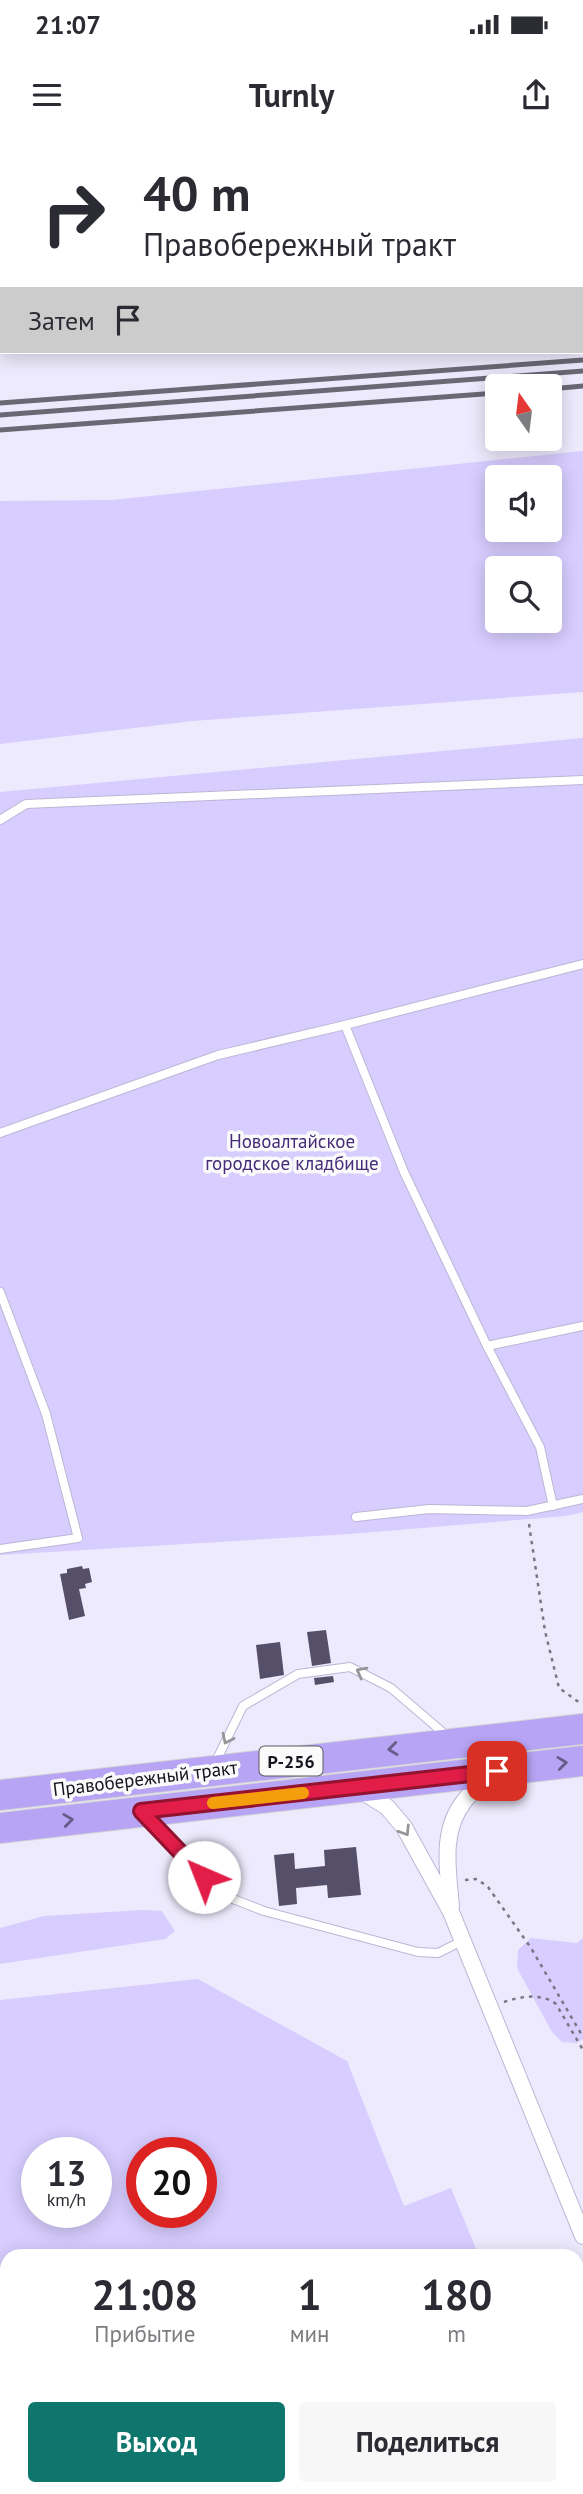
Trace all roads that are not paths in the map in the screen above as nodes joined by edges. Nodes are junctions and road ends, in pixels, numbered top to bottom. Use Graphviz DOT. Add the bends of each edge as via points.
graph roads {
  1 [pos="583,780"];
  2 [pos="0,820"];
  3 [pos="583,964"];
  4 [pos="345,1026"];
  5 [pos="0,1133"];
  6 [pos="0,1292"];
  7 [pos="583,1326"];
  8 [pos="487,1346"];
  9 [pos="583,1499"];
  10 [pos="553,1506"];
  11 [pos="356,1517"];
  12 [pos="0,1549"];
  13 [pos="582,1716"];
  14 [pos="454,1742"];
  15 [pos="583,1761"];
  16 [pos="211,1771"];
  17 [pos="497,1771"];
  18 [pos="355,1787"];
  19 [pos="0,1795"];
  20 [pos="141,1811"];
  21 [pos="0,1828"];
  22 [pos="451,1912"];
  23 [pos="462,1941"];
  24 [pos="583,2236"];
  1 -- 2 [label="lane" via="26,804"];
  3 -- 4 [label="lane"];
  4 -- 5 [label="lane" via="218,1055"];
  4 -- 8 [label="lane" via="404,1172"];
  6 -- 12 [label="lane" via="46,1413 78,1538"];
  7 -- 8 [label="lane"];
  8 -- 10 [label="lane" via="540,1447"];
  9 -- 10 [label="lane"];
  10 -- 11 [label="lane" via="527,1511 429,1509"];
  13 -- 14 [label="highway, Правобережный тракт / Р-256"];
  14 -- 16 [label="highway, Правобережный тракт / Р-256, one-way"];
  14 -- 16 [label="lane, one-way" via="391,1688 350,1667 298,1674 243,1706"];
  17 -- 15 [label="highway, Правобережный тракт / Р-256, one-way"];
  16 -- 19 [label="highway, Правобережный тракт / Р-256"];
  17 -- 18 [label="highway, Правобережный тракт / Р-256"];
  17 -- 22 [label="street" via="466,1798 453,1817 447,1839"];
  18 -- 20 [label="highway, Правобережный тракт / Р-256"];
  18 -- 22 [label="street, one-way" via="387,1807 404,1827"];
  21 -- 20 [label="highway, Правобережный тракт / Р-256, one-way"];
  20 -- 23 [label="lane" via="220,1894 264,1911 418,1952 438,1953"];
  22 -- 23 [label="street"];
  23 -- 24 [label="street"];
}
